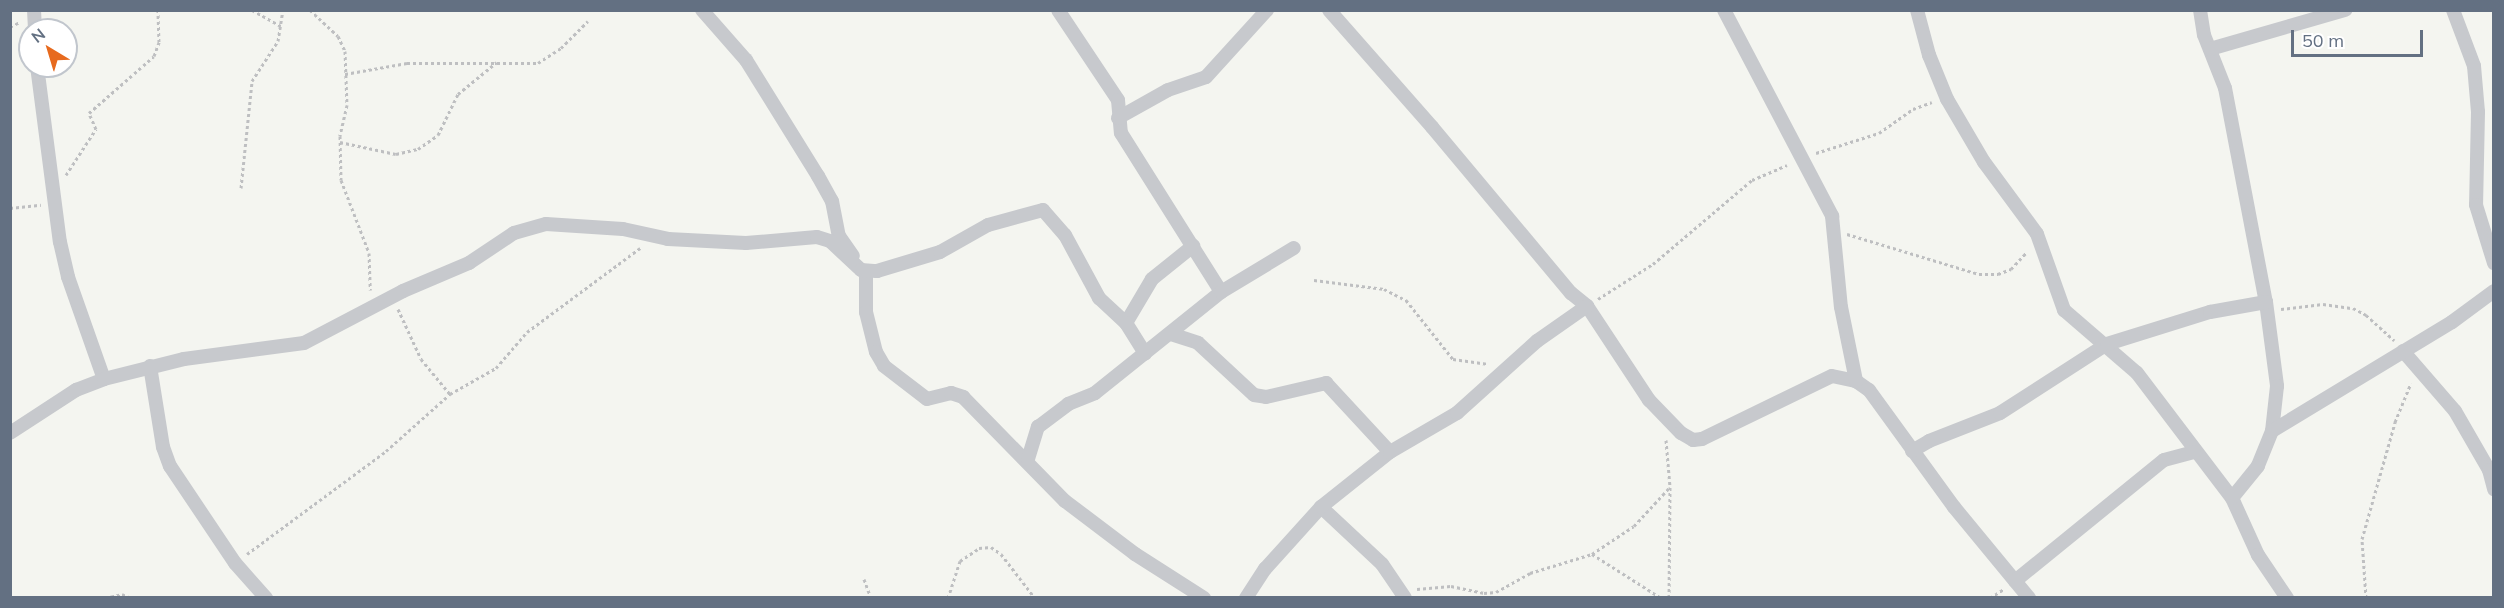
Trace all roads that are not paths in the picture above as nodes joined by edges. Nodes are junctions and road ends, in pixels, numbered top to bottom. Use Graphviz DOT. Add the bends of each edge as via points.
graph roads {
  1 [pos="702,10"];
  2 [pos="1059,10"];
  3 [pos="1267,10"];
  4 [pos="1329,10"];
  5 [pos="1724,10"];
  6 [pos="1917,10"];
  7 [pos="2200,10"];
  8 [pos="2345,10"];
  9 [pos="2453,10"];
  10 [pos="2210,49"];
  11 [pos="38,78"];
  12 [pos="1118,118"];
  13 [pos="1193,246"];
  14 [pos="1294,248"];
  15 [pos="2493,263"];
  16 [pos="860,268"];
  17 [pos="2493,291"];
  18 [pos="1221,292"];
  19 [pos="1587,306"];
  20 [pos="2266,307"];
  21 [pos="1126,323"];
  22 [pos="1170,334"];
  23 [pos="2107,344"];
  24 [pos="2403,351"];
  25 [pos="1145,354"];
  26 [pos="150,366"];
  27 [pos="104,379"];
  28 [pos="1856,381"];
  29 [pos="2272,431"];
  30 [pos="10,433"];
  31 [pos="1912,451"];
  32 [pos="1390,452"];
  33 [pos="2194,452"];
  34 [pos="1028,459"];
  35 [pos="2493,489"];
  36 [pos="2232,498"];
  37 [pos="1321,507"];
  38 [pos="2015,581"];
  39 [pos="1403,594"];
  40 [pos="266,597"];
  41 [pos="1204,597"];
  42 [pos="1246,597"];
  43 [pos="2029,597"];
  44 [pos="2287,597"];
  1 -- 16 [label="street" via="746,60 818,176 832,201 839,236"];
  2 -- 12 [label="street" via="1118,100"];
  3 -- 12 [label="street" via="1206,77 1168,90"];
  4 -- 19 [label="street" via="1563,284"];
  5 -- 28 [label="street" via="1832,216 1841,307"];
  6 -- 23 [label="street" via="1929,55 1947,99 1984,162 2037,234 2064,310 2084,330"];
  7 -- 10 [label="street"];
  8 -- 10 [label="street"];
  9 -- 15 [label="street" via="2474,66 2478,112 2476,205"];
  10 -- 20 [label="street" via="2225,88"];
  11 -- 27 [label="street" via="68,277"];
  12 -- 13 [label="street" via="1121,133 1148,180"];
  13 -- 18 [label="street"];
  13 -- 21 [label="street" via="1152,279"];
  14 -- 18 [label="street"];
  16 -- 21 [label="street" via="891,269 940,252 988,225 1043,210 1065,235 1099,298"];
  16 -- 26 [label="street" via="830,241 817,237 746,243 656,236 623,229 532,226 514,233 469,263 393,296 304,344"];
  16 -- 34 [label="street" via="866,312 876,352 884,366 927,399 960,394"];
  17 -- 24 [label="street"];
  18 -- 22 [label="street"];
  19 -- 28 [label="street" via="1661,412 1687,437 1702,439 1832,376"];
  19 -- 32 [label="street" via="1556,326 1457,413"];
  20 -- 23 [label="street" via="2210,312"];
  20 -- 29 [label="street" via="2277,386"];
  21 -- 25 [label="street"];
  22 -- 25 [label="street"];
  22 -- 32 [label="street" via="1198,343 1254,395 1266,397 1326,383"];
  23 -- 31 [label="street" via="2000,413"];
  23 -- 33 [label="street" via="2137,373"];
  24 -- 29 [label="street"];
  24 -- 35 [label="street" via="2455,411 2489,470"];
  25 -- 34 [label="street" via="1095,393 1068,405 1038,427"];
  26 -- 27 [label="street"];
  26 -- 40 [label="street" via="163,447 170,466 236,563"];
  27 -- 30 [label="street" via="76,390"];
  28 -- 31 [label="street" via="1869,390"];
  29 -- 36 [label="street" via="2258,466"];
  31 -- 38 [label="street"];
  32 -- 37 [label="street"];
  33 -- 36 [label="street"];
  33 -- 38 [label="street" via="2164,460"];
  34 -- 41 [label="street" via="1065,501 1135,554"];
  36 -- 44 [label="street" via="2258,555"];
  37 -- 39 [label="street" via="1382,564"];
  37 -- 42 [label="street" via="1265,569"];
  38 -- 43 [label="street"];
}
